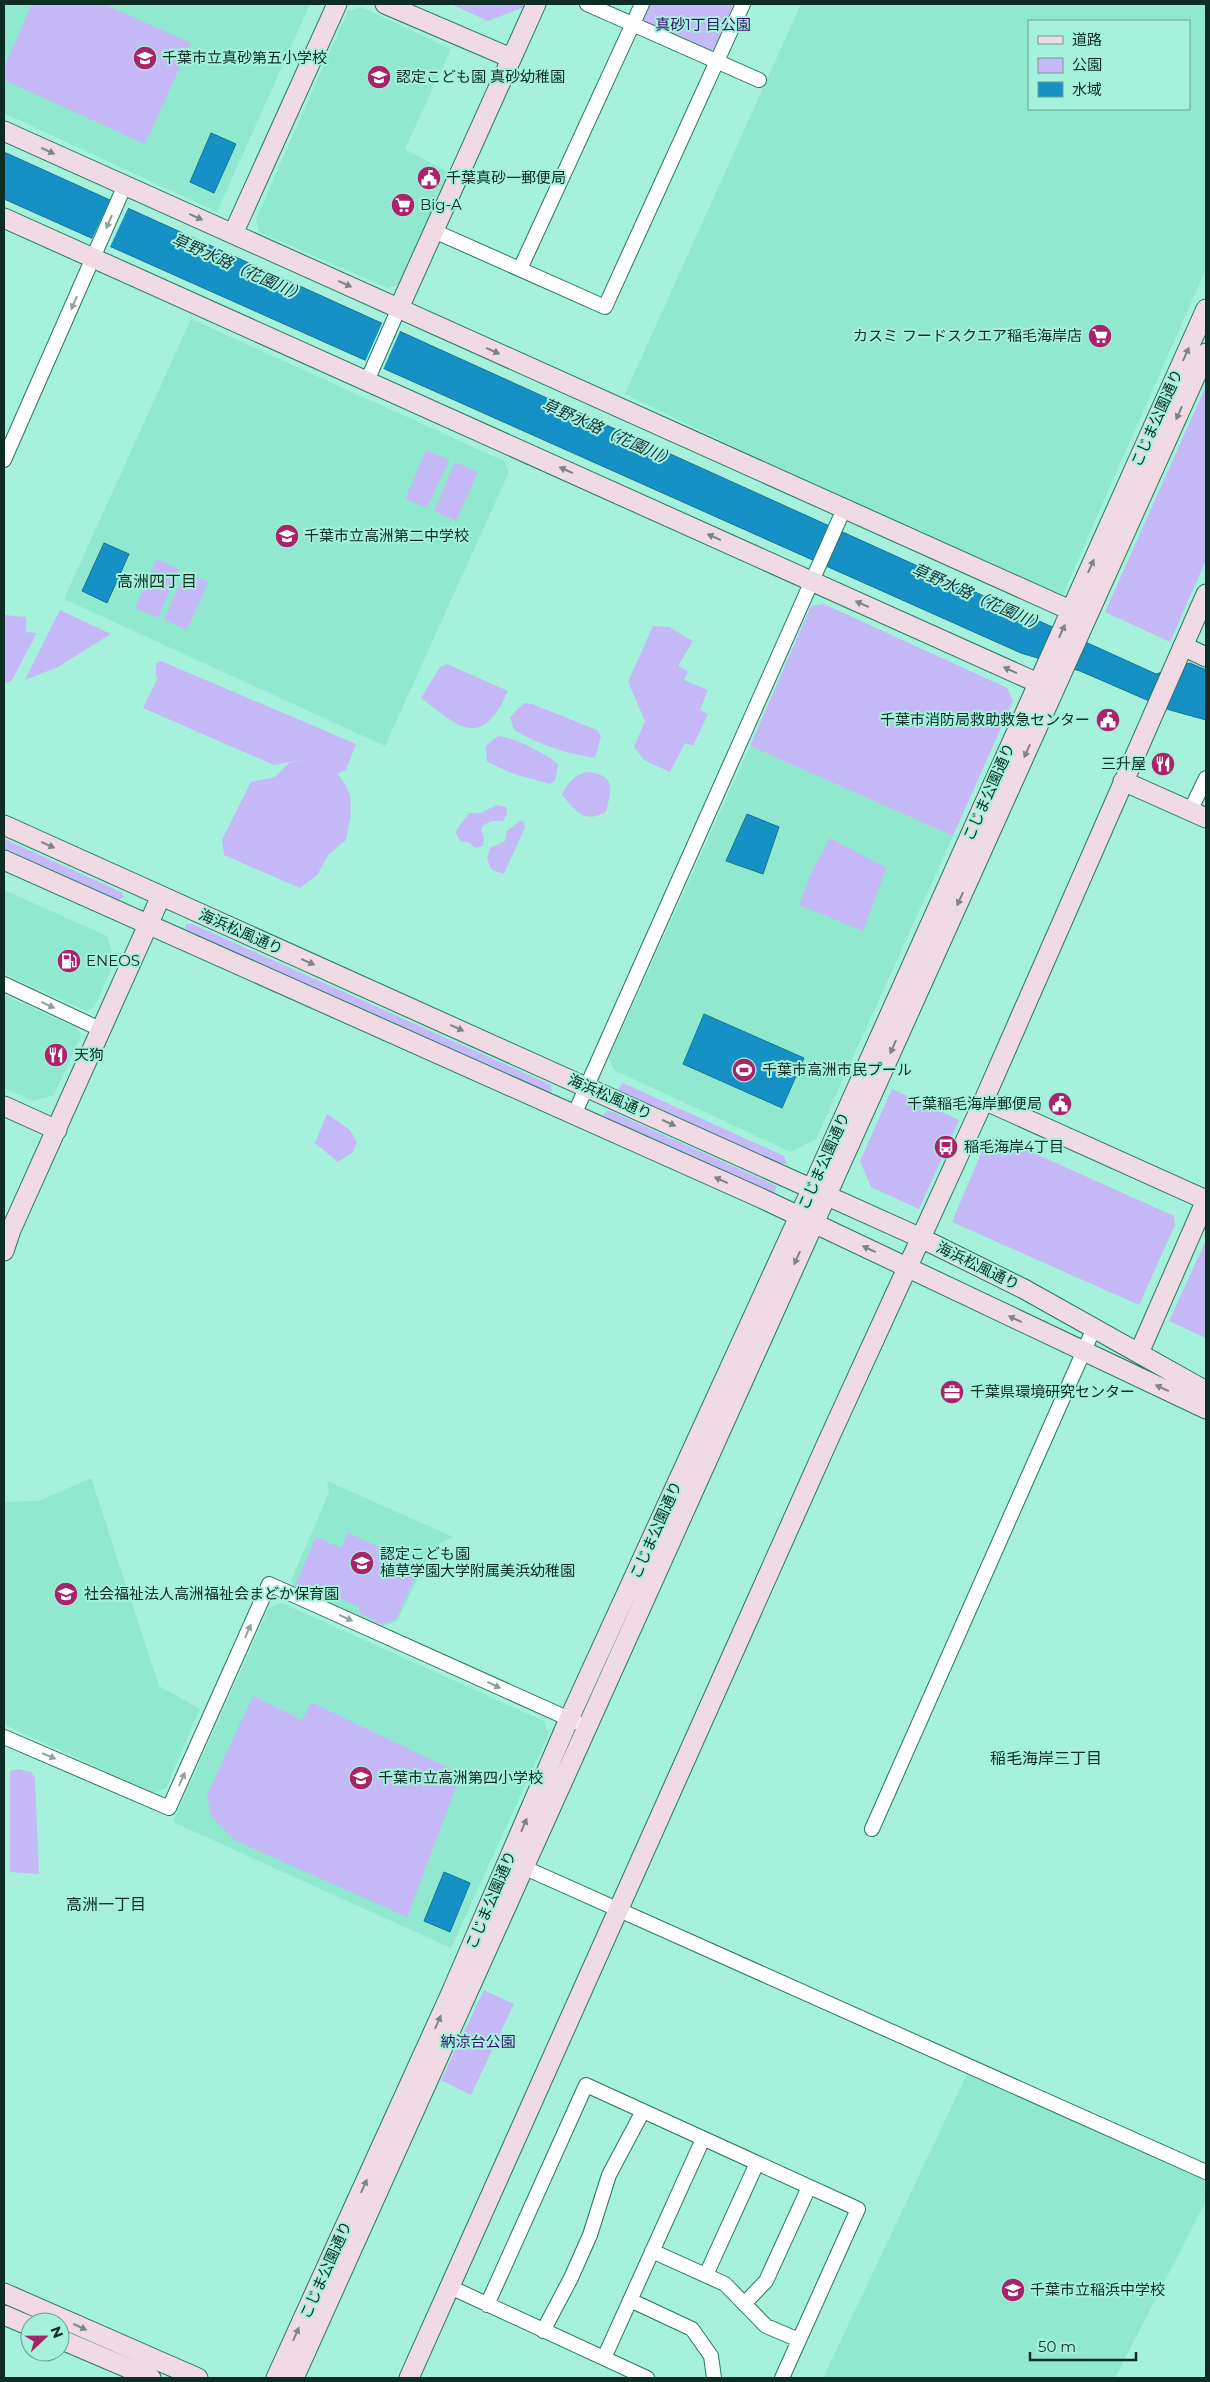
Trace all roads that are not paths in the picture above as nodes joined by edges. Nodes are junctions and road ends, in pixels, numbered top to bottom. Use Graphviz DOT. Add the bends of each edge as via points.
graph roads {
  1 [pos="337,4"];
  2 [pos="385,4"];
  3 [pos="536,4"];
  4 [pos="587,4"];
  5 [pos="642,4"];
  6 [pos="743,4"];
  7 [pos="632,25"];
  8 [pos="511,58"];
  9 [pos="717,61"];
  10 [pos="759,80"];
  11 [pos="4,131"];
  12 [pos="125,185"];
  13 [pos="4,218"];
  14 [pos="434,231"];
  15 [pos="233,234"];
  16 [pos="94,258"];
  17 [pos="520,269"];
  18 [pos="399,308"];
  19 [pos="1206,308"];
  20 [pos="1206,352"];
  21 [pos="367,381"];
  22 [pos="4,460"];
  23 [pos="844,509"];
  24 [pos="812,581"];
  25 [pos="1206,594"];
  26 [pos="1079,614"];
  27 [pos="1181,651"];
  28 [pos="1206,657"];
  29 [pos="1046,687"];
  30 [pos="1206,778"];
  31 [pos="1123,781"];
  32 [pos="1198,815"];
  33 [pos="4,825"];
  34 [pos="4,860"];
  35 [pos="162,896"];
  36 [pos="149,925"];
  37 [pos="4,984"];
  38 [pos="102,1030"];
  39 [pos="586,1086"];
  40 [pos="984,1100"];
  41 [pos="4,1106"];
  42 [pos="574,1115"];
  43 [pos="57,1130"];
  44 [pos="819,1191"];
  45 [pos="1206,1200"];
  46 [pos="806,1219"];
  47 [pos="921,1238"];
  48 [pos="4,1251"];
  49 [pos="908,1268"];
  50 [pos="1094,1328"];
  51 [pos="1084,1351"];
  52 [pos="1139,1353"];
  53 [pos="1206,1391"];
  54 [pos="1206,1409"];
  55 [pos="569,1719"];
  56 [pos="587,1728"];
  57 [pos="4,1737"];
  58 [pos="872,1829"];
  59 [pos="523,1868"];
  60 [pos="618,1910"];
  61 [pos="643,2111"];
  62 [pos="703,2139"];
  63 [pos="757,2163"];
  64 [pos="1206,2172"];
  65 [pos="809,2187"];
  66 [pos="652,2251"];
  67 [pos="706,2275"];
  68 [pos="450,2287"];
  69 [pos="4,2293"];
  70 [pos="630,2300"];
  71 [pos="744,2304"];
  72 [pos="487,2305"];
  73 [pos="4,2314"];
  74 [pos="20,2321"];
  75 [pos="543,2330"];
  76 [pos="800,2340"];
  77 [pos="70,2343"];
  78 [pos="604,2358"];
  79 [pos="151,2378"];
  80 [pos="198,2378"];
  81 [pos="276,2378"];
  82 [pos="294,2378"];
  83 [pos="409,2378"];
  84 [pos="647,2378"];
  85 [pos="714,2378"];
  86 [pos="782,2378"];
  1 -- 15 [label="street"];
  2 -- 8 [label="street"];
  3 -- 8 [label="street"];
  4 -- 7 [label="street"];
  5 -- 7 [label="street"];
  6 -- 9 [label="street"];
  7 -- 9 [label="street"];
  7 -- 17 [label="street"];
  8 -- 14 [label="street"];
  9 -- 10 [label="street"];
  9 -- 17 [label="street" via="606,307"];
  11 -- 12 [label="street, one-way"];
  12 -- 15 [label="street, one-way"];
  12 -- 16 [label="street, one-way"];
  13 -- 16 [label="street"];
  14 -- 17 [label="street"];
  14 -- 18 [label="street"];
  15 -- 18 [label="street, one-way"];
  16 -- 21 [label="street"];
  16 -- 22 [label="street, one-way"];
  18 -- 21 [label="street"];
  18 -- 23 [label="street, one-way"];
  26 -- 19 [label="street, こじま公園通り, one-way"];
  20 -- 26 [label="street, こじま公園通り, one-way"];
  24 -- 21 [label="street, one-way"];
  23 -- 24 [label="street"];
  23 -- 26 [label="street"];
  29 -- 24 [label="street, one-way"];
  24 -- 39 [label="street"];
  25 -- 27 [label="street"];
  26 -- 29 [label="street, こじま公園通り"];
  27 -- 28 [label="street"];
  27 -- 31 [label="street"];
  29 -- 44 [label="street, こじま公園通り"];
  30 -- 32 [label="street"];
  31 -- 32 [label="street"];
  31 -- 40 [label="street"];
  33 -- 35 [label="street, 海浜松風通り, one-way"];
  34 -- 36 [label="street, 海浜松風通り"];
  35 -- 36 [label="street"];
  35 -- 39 [label="street, 海浜松風通り, one-way"];
  36 -- 38 [label="street"];
  36 -- 42 [label="street, 海浜松風通り"];
  37 -- 38 [label="street, one-way"];
  38 -- 43 [label="street"];
  39 -- 42 [label="street"];
  39 -- 44 [label="street, 海浜松風通り, one-way"];
  40 -- 45 [label="street"];
  40 -- 47 [label="street"];
  41 -- 43 [label="street"];
  46 -- 42 [label="street, 海浜松風通り, one-way"];
  43 -- 48 [label="street"];
  44 -- 46 [label="street, こじま公園通り"];
  44 -- 47 [label="street, 海浜松風通り"];
  45 -- 52 [label="street"];
  49 -- 46 [label="street, 海浜松風通り, one-way"];
  46 -- 55 [label="street, こじま公園通り"];
  46 -- 56 [label="street, こじま公園通り, one-way"];
  47 -- 49 [label="street"];
  47 -- 50 [label="street, 海浜松風通り"];
  51 -- 49 [label="street, 海浜松風通り, one-way"];
  49 -- 60 [label="street"];
  50 -- 51 [label="street"];
  50 -- 52 [label="street, 海浜松風通り"];
  54 -- 51 [label="street, 海浜松風通り, one-way"];
  51 -- 58 [label="street"];
  52 -- 53 [label="street, 海浜松風通り"];
  55 -- 56 [label="street"];
  57 -- 55 [label="street, one-way" via="168,1808 269,1584"];
  81 -- 55 [label="street, こじま公園通り, one-way" via="451,1993"];
  56 -- 59 [label="street, こじま公園通り"];
  59 -- 60 [label="street"];
  59 -- 82 [label="street, こじま公園通り"];
  60 -- 64 [label="street"];
  60 -- 68 [label="street"];
  61 -- 62 [label="street"];
  61 -- 72 [label="street" via="586,2085"];
  61 -- 75 [label="street" via="609,2175 590,2235"];
  62 -- 63 [label="street"];
  62 -- 66 [label="street"];
  63 -- 65 [label="street"];
  63 -- 67 [label="street"];
  65 -- 71 [label="street" via="766,2281"];
  65 -- 76 [label="street" via="858,2209"];
  66 -- 67 [label="street"];
  66 -- 70 [label="street"];
  67 -- 71 [label="street" via="725,2284"];
  68 -- 72 [label="street"];
  68 -- 83 [label="street"];
  69 -- 80 [label="street, one-way"];
  70 -- 78 [label="street"];
  70 -- 85 [label="street" via="692,2329 711,2356"];
  71 -- 76 [label="street" via="766,2326"];
  72 -- 75 [label="street"];
  73 -- 74 [label="street"];
  75 -- 78 [label="street"];
  76 -- 86 [label="street"];
  77 -- 79 [label="street"];
  78 -- 84 [label="street"];
}
